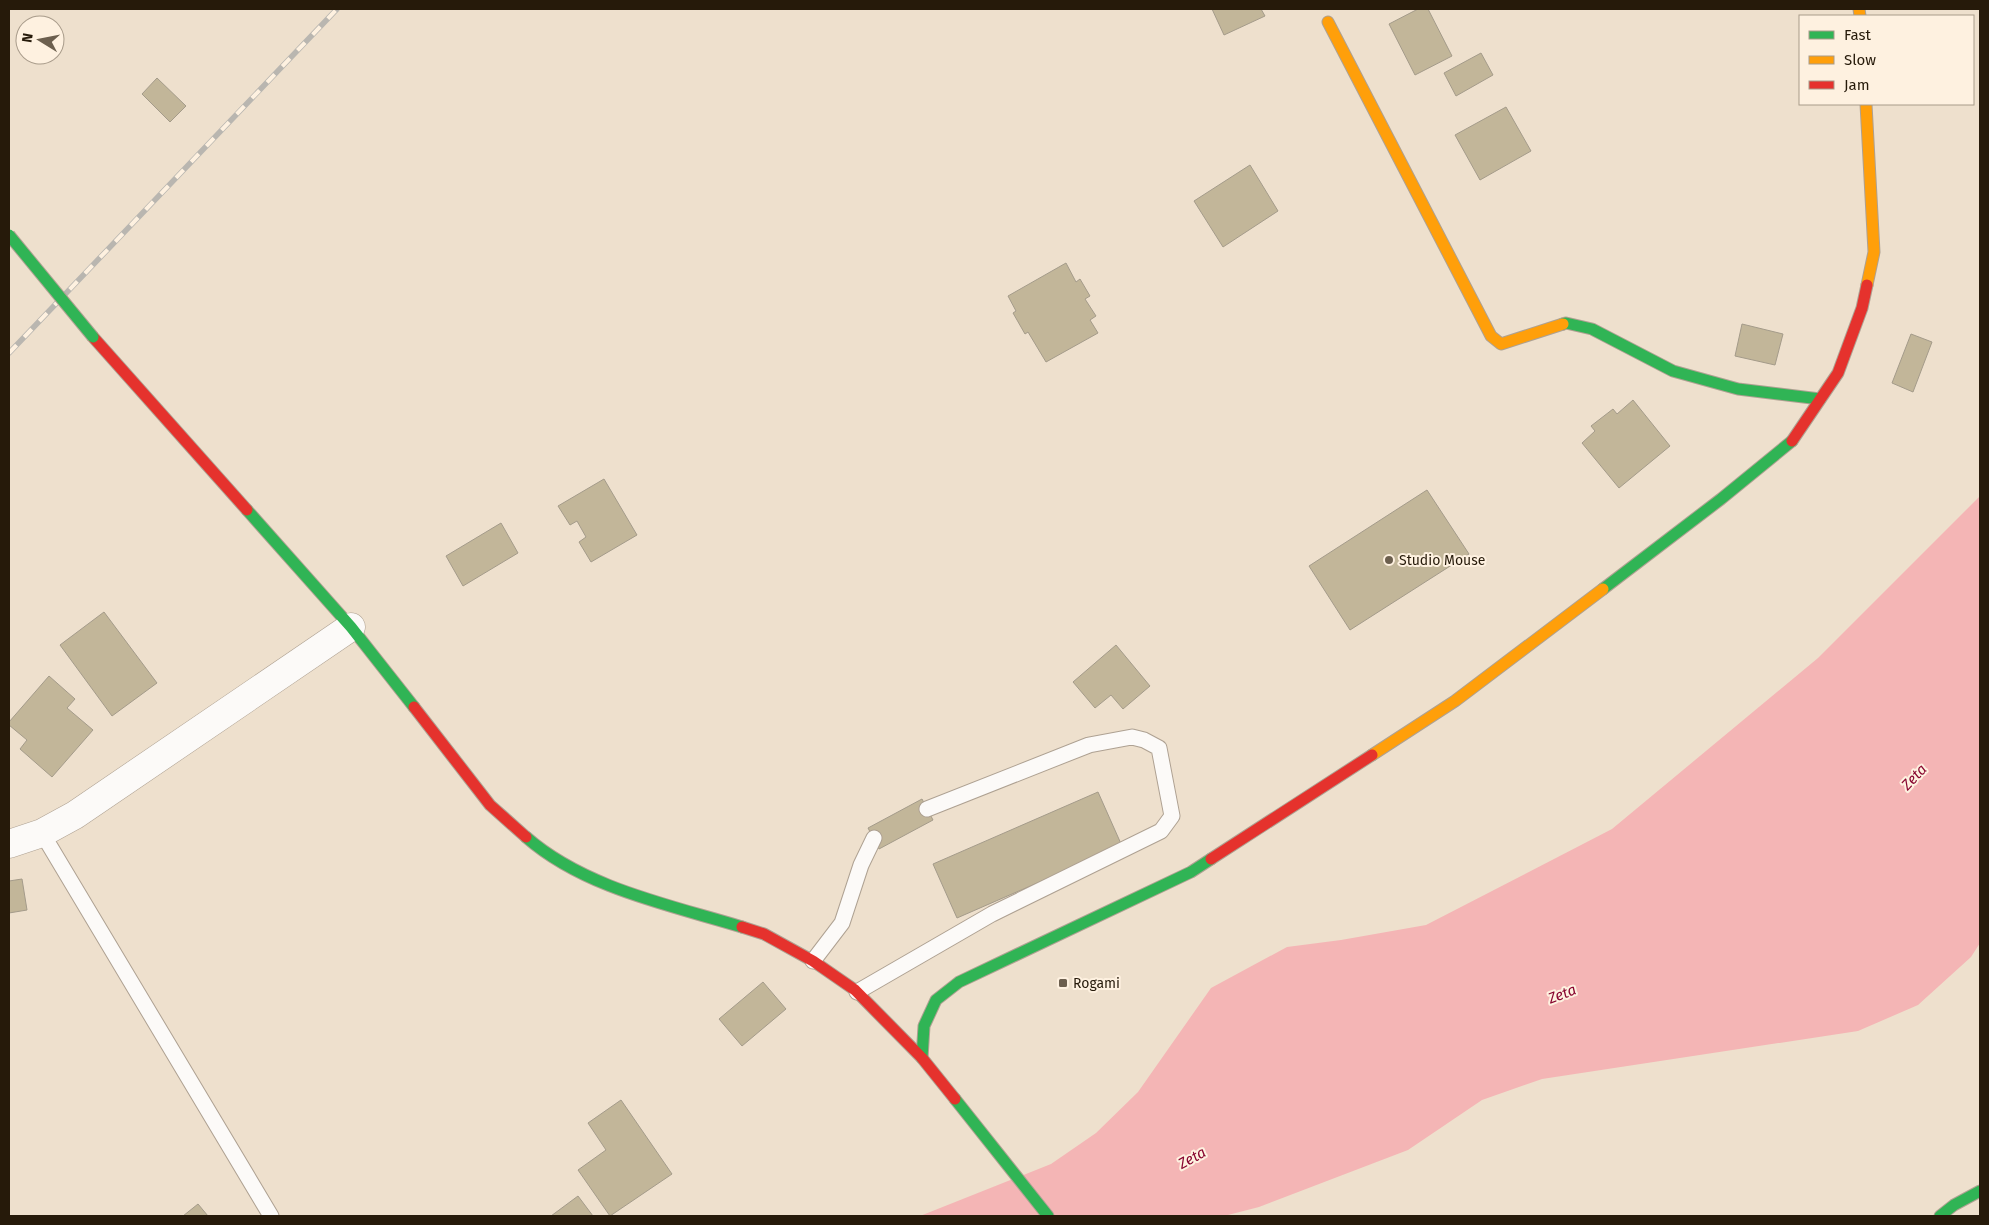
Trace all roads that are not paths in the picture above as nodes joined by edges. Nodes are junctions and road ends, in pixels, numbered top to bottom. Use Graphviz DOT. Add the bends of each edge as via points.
graph roads {
  1 [pos="1328,22"];
  2 [pos="1866,105"];
  3 [pos="9,235"];
  4 [pos="1820,400"];
  5 [pos="351,627"];
  6 [pos="927,809"];
  7 [pos="42,833"];
  8 [pos="874,838"];
  9 [pos="9,844"];
  10 [pos="813,961"];
  11 [pos="857,992"];
  12 [pos="922,1058"];
  13 [pos="1979,1195"];
  14 [pos="271,1216"];
  15 [pos="1048,1216"];
  16 [pos="1940,1216"];
  1 -- 4 [label="street" via="1490,336 1501,344 1566,323 1592,329 1673,371 1738,389"];
  2 -- 4 [label="street" via="1874,252 1862,308 1838,373"];
  3 -- 5 [label="street, bridge" via="93,337"];
  4 -- 12 [label="street" via="1792,441 1721,500 1455,701 1191,872 959,982 936,1000 924,1026"];
  5 -- 7 [label="street"];
  5 -- 10 [label="street" via="490,805 532,842 576,870 623,890 764,934"];
  6 -- 11 [label="lane" via="1089,745 1132,737 1159,748 1172,816 1161,832 992,914"];
  7 -- 9 [label="street"];
  7 -- 14 [label="lane"];
  8 -- 10 [label="lane" via="861,865 842,923"];
  10 -- 11 [label="street"];
  11 -- 12 [label="street"];
  12 -- 15 [label="street"];
  13 -- 16 [label="street" via="1954,1205"];
}
